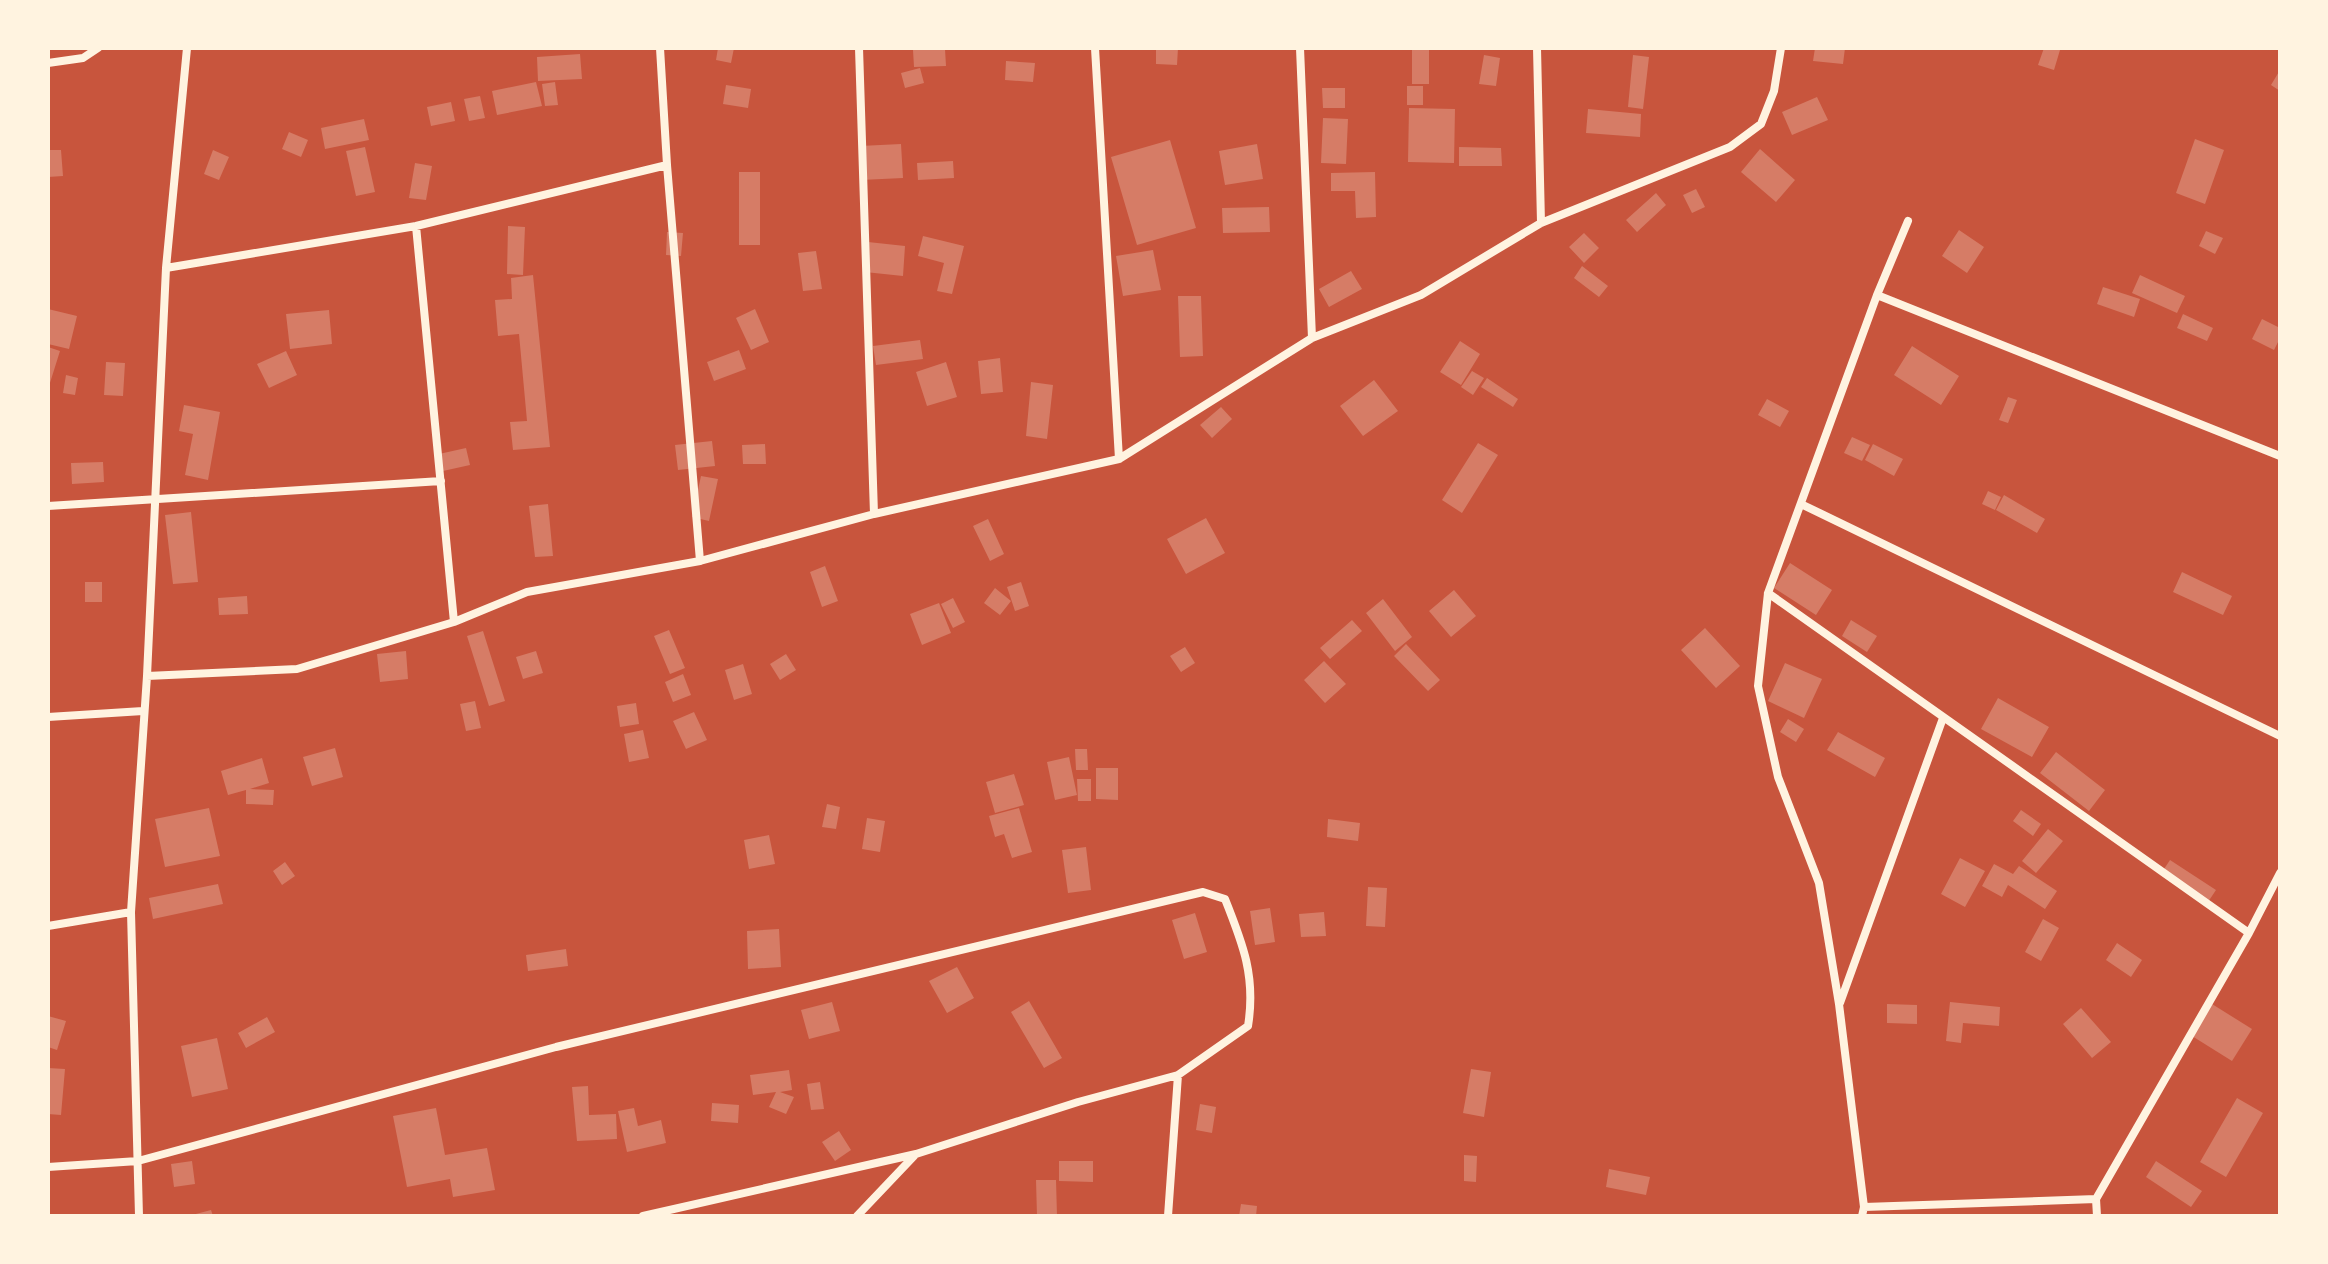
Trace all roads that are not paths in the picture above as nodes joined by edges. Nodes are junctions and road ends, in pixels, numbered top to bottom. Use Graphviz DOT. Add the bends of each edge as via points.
graph roads {
  1 [pos="98,48"];
  2 [pos="187,48"];
  3 [pos="660,48"];
  4 [pos="859,48"];
  5 [pos="1095,48"];
  6 [pos="1300,48"];
  7 [pos="1537,48"];
  8 [pos="1781,48"];
  9 [pos="48,63"];
  10 [pos="667,165"];
  11 [pos="1908,221"];
  12 [pos="1541,223"];
  13 [pos="416,226"];
  14 [pos="166,268"];
  15 [pos="1877,295"];
  16 [pos="1312,338"];
  17 [pos="2280,456"];
  18 [pos="1119,459"];
  19 [pos="441,481"];
  20 [pos="155,500"];
  21 [pos="1801,504"];
  22 [pos="48,506"];
  23 [pos="874,514"];
  24 [pos="700,561"];
  25 [pos="1768,593"];
  26 [pos="454,622"];
  27 [pos="147,676"];
  28 [pos="143,711"];
  29 [pos="48,717"];
  30 [pos="1943,718"];
  31 [pos="2280,736"];
  32 [pos="2280,873"];
  33 [pos="2276,886"];
  34 [pos="131,912"];
  35 [pos="48,926"];
  36 [pos="2249,933"];
  37 [pos="1839,1004"];
  38 [pos="1178,1075"];
  39 [pos="916,1154"];
  40 [pos="138,1161"];
  41 [pos="48,1167"];
  42 [pos="2096,1199"];
  43 [pos="868,1203"];
  44 [pos="1863,1211"];
  45 [pos="139,1216"];
  46 [pos="643,1216"];
  47 [pos="857,1216"];
  48 [pos="868,1216"];
  49 [pos="1168,1216"];
  50 [pos="2097,1216"];
  1 -- 9 [label="street" via="83,58"];
  2 -- 14 [label="street"];
  3 -- 10 [label="street"];
  4 -- 23 [label="street"];
  5 -- 18 [label="street"];
  6 -- 16 [label="street"];
  7 -- 12 [label="street"];
  8 -- 12 [label="street" via="1774,91 1761,124 1730,147"];
  10 -- 13 [label="street"];
  10 -- 24 [label="street"];
  11 -- 15 [label="street"];
  12 -- 16 [label="street" via="1421,295"];
  13 -- 14 [label="street"];
  13 -- 19 [label="street"];
  14 -- 20 [label="street"];
  15 -- 17 [label="street"];
  15 -- 21 [label="street"];
  16 -- 18 [label="street"];
  18 -- 23 [label="street"];
  19 -- 20 [label="street"];
  19 -- 26 [label="street"];
  20 -- 22 [label="street"];
  20 -- 27 [label="street"];
  21 -- 25 [label="street"];
  21 -- 31 [label="street"];
  23 -- 24 [label="street"];
  24 -- 26 [label="street" via="527,592"];
  25 -- 30 [label="street"];
  25 -- 37 [label="street" via="1758,686 1778,777 1819,883"];
  26 -- 27 [label="street" via="297,669"];
  27 -- 28 [label="street"];
  28 -- 29 [label="street"];
  28 -- 34 [label="street"];
  30 -- 36 [label="street"];
  30 -- 37 [label="street"];
  32 -- 33 [label="street"];
  33 -- 36 [label="street"];
  34 -- 35 [label="street"];
  34 -- 40 [label="street"];
  36 -- 42 [label="street"];
  37 -- 44 [label="street"];
  38 -- 39 [label="street"];
  38 -- 40 [label="street" via="1248,1026 1253,1000 1244,949 1225,899 1203,892 556,1047"];
  38 -- 49 [label="street"];
  39 -- 43 [label="street"];
  39 -- 46 [label="street"];
  40 -- 41 [label="street"];
  40 -- 45 [label="street"];
  42 -- 44 [label="street"];
  42 -- 50 [label="street"];
  43 -- 47 [label="street"];
  43 -- 48 [label="street"];
}
